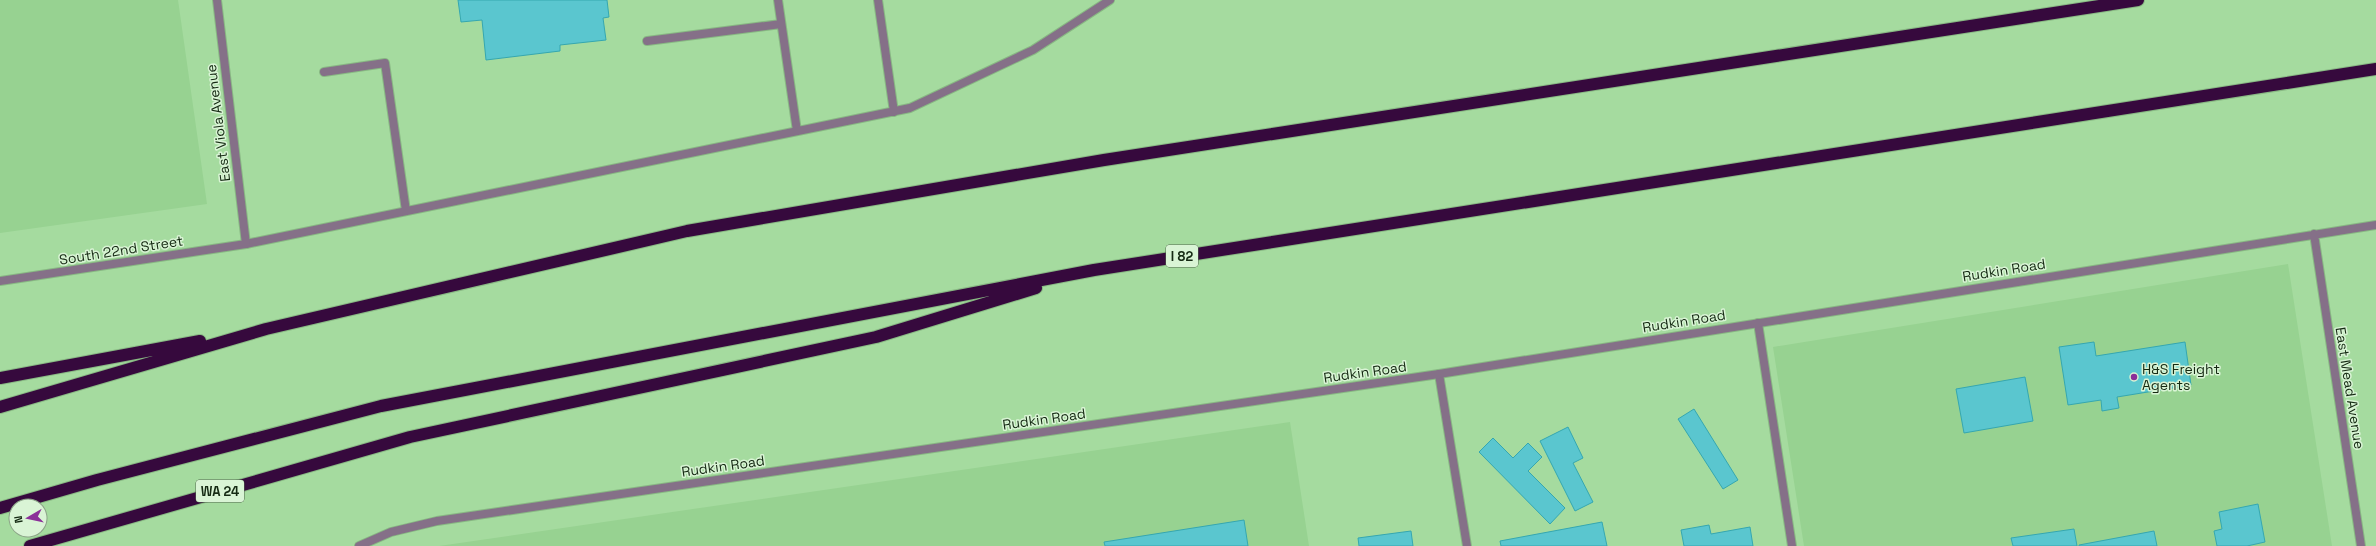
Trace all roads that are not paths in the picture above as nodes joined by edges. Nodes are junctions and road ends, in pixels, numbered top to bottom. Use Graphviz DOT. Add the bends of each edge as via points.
graph roads {
  1 [pos="217,0"];
  2 [pos="778,0"];
  3 [pos="878,0"];
  4 [pos="1110,0"];
  5 [pos="2138,0"];
  6 [pos="781,24"];
  7 [pos="647,41"];
  8 [pos="2376,69"];
  9 [pos="324,72"];
  10 [pos="894,112"];
  11 [pos="797,131"];
  12 [pos="406,211"];
  13 [pos="2376,224"];
  14 [pos="2314,234"];
  15 [pos="246,244"];
  16 [pos="1094,270"];
  17 [pos="0,281"];
  18 [pos="1758,323"];
  19 [pos="266,329"];
  20 [pos="1439,374"];
  21 [pos="0,378"];
  22 [pos="0,407"];
  23 [pos="0,508"];
  24 [pos="30,546"];
  25 [pos="358,546"];
  26 [pos="1467,546"];
  27 [pos="1792,546"];
  28 [pos="2361,546"];
  1 -- 15 [label="street, East Viola Avenue"];
  2 -- 6 [label="street"];
  3 -- 10 [label="street"];
  4 -- 10 [label="street, South 22nd Street" via="1034,50 910,108"];
  5 -- 19 [label="highway" via="1104,160 686,231"];
  6 -- 7 [label="street"];
  6 -- 11 [label="street"];
  8 -- 16 [label="highway, I 82"];
  9 -- 12 [label="street" via="385,63"];
  10 -- 11 [label="street, South 22nd Street"];
  11 -- 12 [label="street, South 22nd Street"];
  12 -- 15 [label="street, South 22nd Street"];
  13 -- 14 [label="street, Rudkin Road"];
  14 -- 18 [label="street, Rudkin Road"];
  14 -- 28 [label="street, East Mead Avenue"];
  15 -- 17 [label="street, South 22nd Street"];
  16 -- 23 [label="highway, I 82" via="381,406"];
  16 -- 24 [label="highway, WA 24" via="876,337 410,437"];
  18 -- 20 [label="street, Rudkin Road"];
  18 -- 27 [label="street"];
  19 -- 21 [label="highway"];
  19 -- 22 [label="highway"];
  20 -- 25 [label="street, Rudkin Road" via="437,521 391,532"];
  20 -- 26 [label="street"];
}
